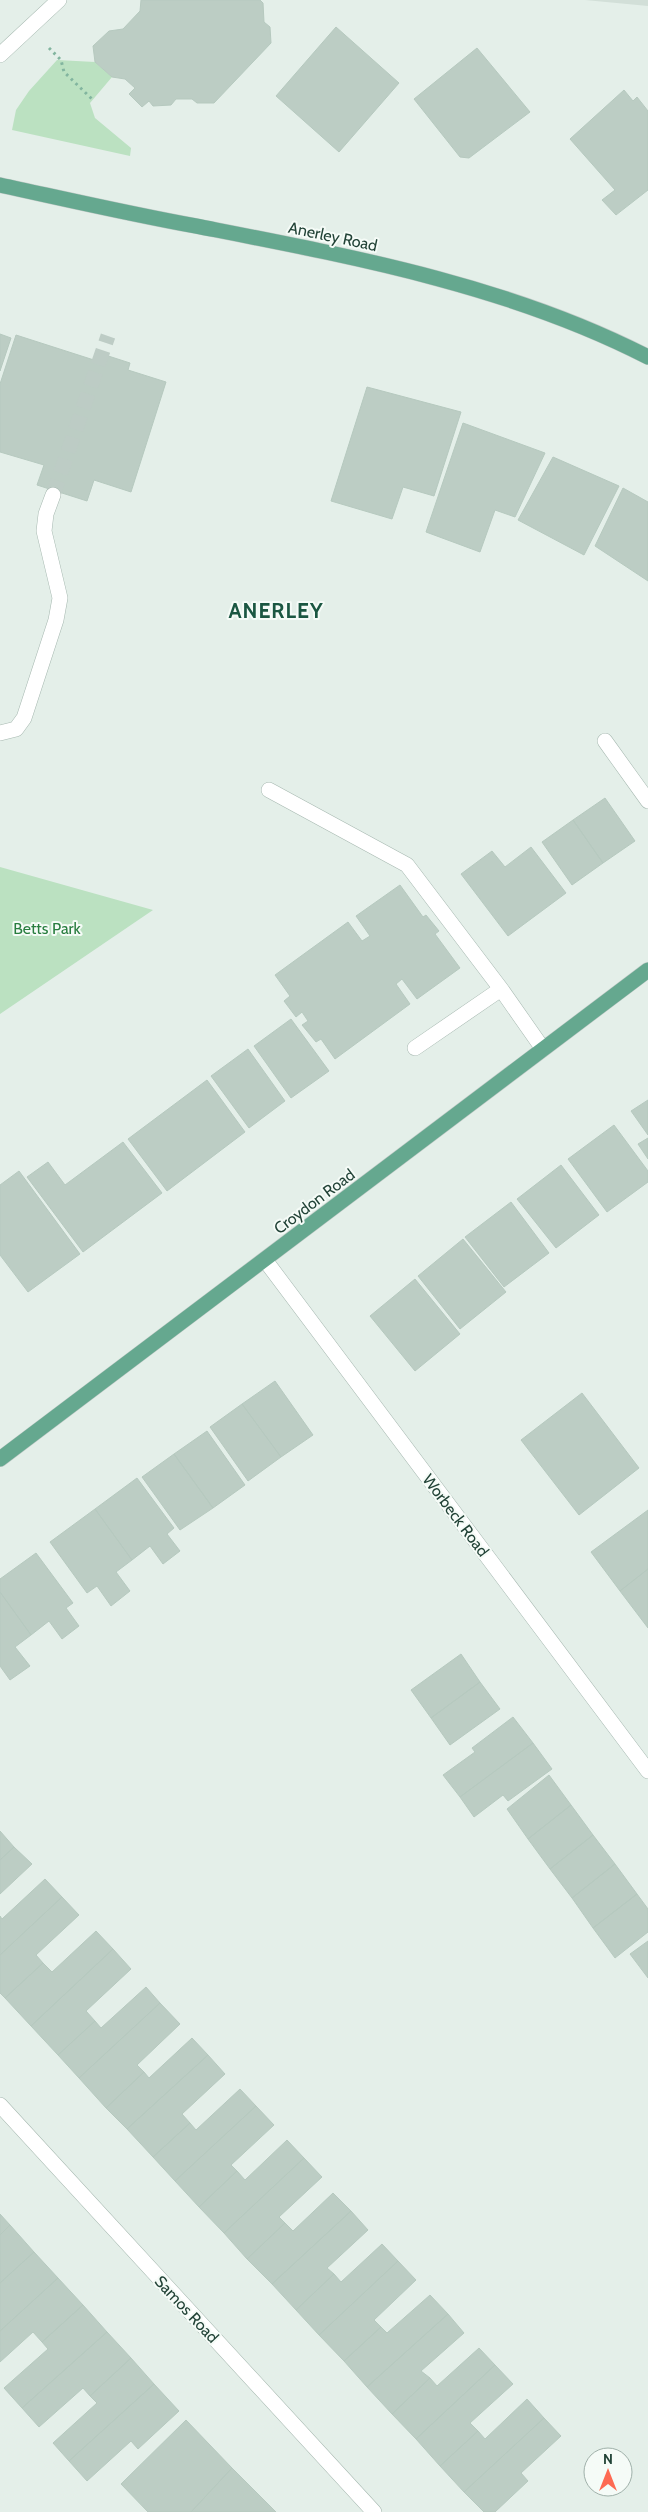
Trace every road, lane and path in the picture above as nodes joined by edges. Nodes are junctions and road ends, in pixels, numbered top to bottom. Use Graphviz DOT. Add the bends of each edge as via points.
graph roads {
  1 [pos="59,0"];
  2 [pos="28,28"];
  3 [pos="0,55"];
  4 [pos="93,100"];
  5 [pos="0,184"];
  6 [pos="648,357"];
  7 [pos="53,495"];
  8 [pos="0,734"];
  9 [pos="604,741"];
  10 [pos="269,790"];
  11 [pos="648,800"];
  12 [pos="648,970"];
  13 [pos="501,989"];
  14 [pos="415,1048"];
  15 [pos="543,1049"];
  16 [pos="265,1260"];
  17 [pos="0,1459"];
  18 [pos="648,1770"];
  19 [pos="0,2105"];
  20 [pos="374,2512"];
  1 -- 2 [label="street"];
  2 -- 3 [label="street"];
  2 -- 4 [label="path" via="62,60 64,72"];
  5 -- 6 [label="main road, Anerley Road" via="364,260 468,288 570,322"];
  7 -- 8 [label="street" via="44,531 60,598 56,620 24,718 16,729"];
  9 -- 11 [label="street"];
  10 -- 13 [label="street" via="407,865"];
  12 -- 15 [label="main road, Croydon Road"];
  13 -- 14 [label="street"];
  13 -- 15 [label="street"];
  15 -- 16 [label="main road, Croydon Road"];
  16 -- 17 [label="main road, Croydon Road"];
  16 -- 18 [label="street, Worbeck Road"];
  19 -- 20 [label="street, Samos Road"];
}
